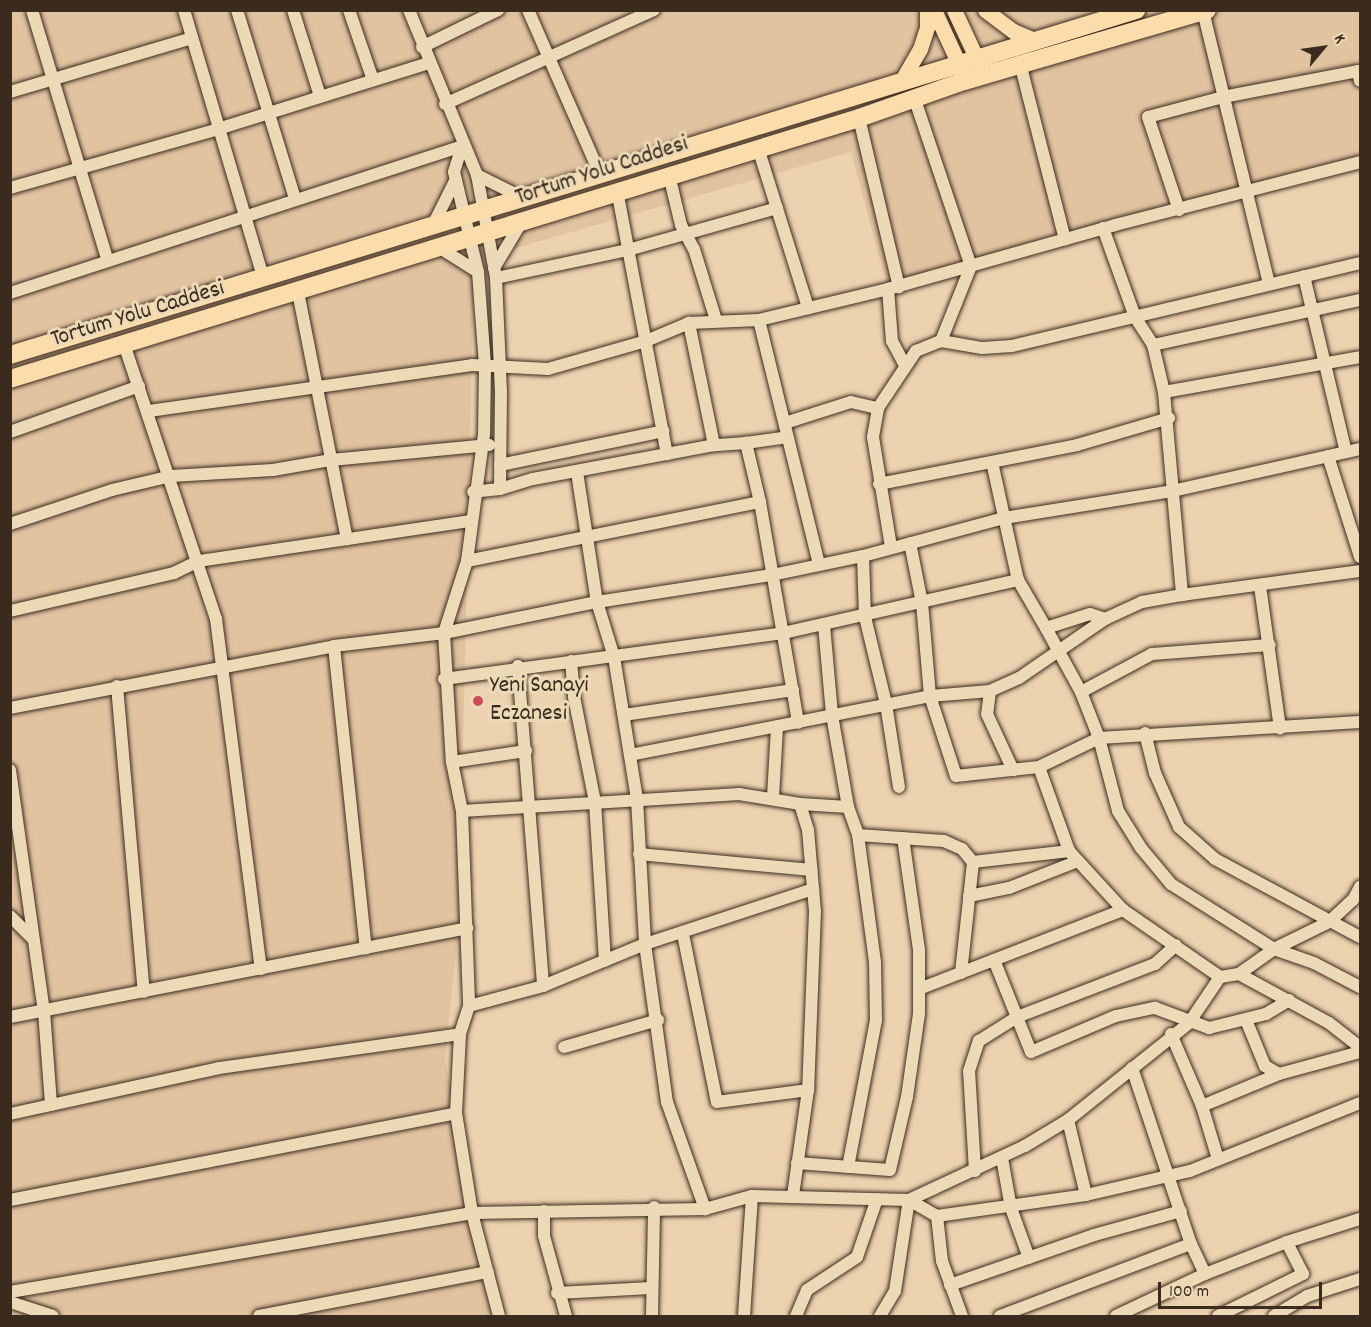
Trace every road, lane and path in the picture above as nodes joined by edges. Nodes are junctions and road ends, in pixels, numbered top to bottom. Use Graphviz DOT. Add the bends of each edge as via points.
graph roads {
  1 [pos="32,10"];
  2 [pos="184,10"];
  3 [pos="237,10"];
  4 [pos="293,10"];
  5 [pos="349,10"];
  6 [pos="409,10"];
  7 [pos="498,10"];
  8 [pos="528,10"];
  9 [pos="654,10"];
  10 [pos="927,10"];
  11 [pos="934,10"];
  12 [pos="954,10"];
  13 [pos="985,10"];
  14 [pos="1136,10"];
  15 [pos="1205,11"];
  16 [pos="192,38"];
  17 [pos="1034,40"];
  18 [pos="422,46"];
  19 [pos="551,58"];
  20 [pos="969,59"];
  21 [pos="428,63"];
  22 [pos="1021,67"];
  23 [pos="983,77"];
  24 [pos="53,80"];
  25 [pos="373,80"];
  26 [pos="903,80"];
  27 [pos="964,81"];
  28 [pos="1360,81"];
  29 [pos="10,92"];
  30 [pos="320,96"];
  31 [pos="1223,97"];
  32 [pos="915,100"];
  33 [pos="445,104"];
  34 [pos="268,114"];
  35 [pos="859,118"];
  36 [pos="218,129"];
  37 [pos="462,146"];
  38 [pos="758,148"];
  39 [pos="1360,162"];
  40 [pos="78,169"];
  41 [pos="600,174"];
  42 [pos="669,175"];
  43 [pos="477,176"];
  44 [pos="456,179"];
  45 [pos="10,188"];
  46 [pos="617,190"];
  47 [pos="1247,194"];
  48 [pos="521,197"];
  49 [pos="295,198"];
  50 [pos="777,208"];
  51 [pos="483,209"];
  52 [pos="1179,210"];
  53 [pos="245,215"];
  54 [pos="465,216"];
  55 [pos="521,222"];
  56 [pos="433,225"];
  57 [pos="1103,228"];
  58 [pos="481,235"];
  59 [pos="686,235"];
  60 [pos="1065,239"];
  61 [pos="440,248"];
  62 [pos="628,250"];
  63 [pos="108,261"];
  64 [pos="1360,263"];
  65 [pos="971,266"];
  66 [pos="478,272"];
  67 [pos="495,273"];
  68 [pos="263,276"];
  69 [pos="1304,276"];
  70 [pos="1269,284"];
  71 [pos="894,288"];
  72 [pos="298,292"];
  73 [pos="10,293"];
  74 [pos="1360,300"];
  75 [pos="808,308"];
  76 [pos="1313,310"];
  77 [pos="1135,317"];
  78 [pos="716,320"];
  79 [pos="759,320"];
  80 [pos="689,323"];
  81 [pos="646,341"];
  82 [pos="941,341"];
  83 [pos="124,344"];
  84 [pos="1152,345"];
  85 [pos="10,355"];
  86 [pos="1360,357"];
  87 [pos="485,364"];
  88 [pos="904,364"];
  89 [pos="1325,364"];
  90 [pos="500,366"];
  91 [pos="10,379"];
  92 [pos="140,386"];
  93 [pos="317,387"];
  94 [pos="1164,392"];
  95 [pos="878,408"];
  96 [pos="149,411"];
  97 [pos="1169,418"];
  98 [pos="785,423"];
  99 [pos="664,431"];
  100 [pos="10,432"];
  101 [pos="788,437"];
  102 [pos="746,443"];
  103 [pos="482,445"];
  104 [pos="500,445"];
  105 [pos="714,445"];
  106 [pos="1360,449"];
  107 [pos="1346,452"];
  108 [pos="667,454"];
  109 [pos="1328,456"];
  110 [pos="331,460"];
  111 [pos="992,462"];
  112 [pos="500,465"];
  113 [pos="577,472"];
  114 [pos="171,476"];
  115 [pos="879,484"];
  116 [pos="500,489"];
  117 [pos="1172,491"];
  118 [pos="473,492"];
  119 [pos="760,502"];
  120 [pos="1004,518"];
  121 [pos="470,521"];
  122 [pos="10,524"];
  123 [pos="585,535"];
  124 [pos="347,539"];
  125 [pos="910,543"];
  126 [pos="891,548"];
  127 [pos="863,556"];
  128 [pos="1360,557"];
  129 [pos="200,561"];
  130 [pos="467,561"];
  131 [pos="819,564"];
  132 [pos="1360,571"];
  133 [pos="772,575"];
  134 [pos="1018,579"];
  135 [pos="1260,586"];
  136 [pos="1182,595"];
  137 [pos="597,602"];
  138 [pos="921,603"];
  139 [pos="10,611"];
  140 [pos="865,617"];
  141 [pos="1105,619"];
  142 [pos="824,625"];
  143 [pos="1046,628"];
  144 [pos="444,633"];
  145 [pos="783,633"];
  146 [pos="1270,645"];
  147 [pos="334,646"];
  148 [pos="1057,651"];
  149 [pos="614,657"];
  150 [pos="571,661"];
  151 [pos="518,666"];
  152 [pos="224,667"];
  153 [pos="444,679"];
  154 [pos="117,686"];
  155 [pos="792,690"];
  156 [pos="990,691"];
  157 [pos="1081,692"];
  158 [pos="930,696"];
  159 [pos="886,704"];
  160 [pos="10,708"];
  161 [pos="624,715"];
  162 [pos="832,715"];
  163 [pos="1360,722"];
  164 [pos="798,723"];
  165 [pos="777,728"];
  166 [pos="1280,729"];
  167 [pos="1145,733"];
  168 [pos="1099,738"];
  169 [pos="526,751"];
  170 [pos="630,755"];
  171 [pos="452,762"];
  172 [pos="1039,767"];
  173 [pos="10,770"];
  174 [pos="1013,770"];
  175 [pos="899,787"];
  176 [pos="773,797"];
  177 [pos="637,799"];
  178 [pos="595,802"];
  179 [pos="800,804"];
  180 [pos="527,807"];
  181 [pos="848,807"];
  182 [pos="462,812"];
  183 [pos="858,835"];
  184 [pos="903,838"];
  185 [pos="639,854"];
  186 [pos="1073,856"];
  187 [pos="973,862"];
  188 [pos="811,870"];
  189 [pos="1360,886"];
  190 [pos="813,889"];
  191 [pos="969,896"];
  192 [pos="1123,910"];
  193 [pos="10,916"];
  194 [pos="1329,922"];
  195 [pos="467,928"];
  196 [pos="683,934"];
  197 [pos="1360,937"];
  198 [pos="33,939"];
  199 [pos="645,944"];
  200 [pos="1176,945"];
  201 [pos="366,948"];
  202 [pos="1274,949"];
  203 [pos="994,960"];
  204 [pos="605,961"];
  205 [pos="261,969"];
  206 [pos="961,973"];
  207 [pos="1239,974"];
  208 [pos="1220,977"];
  209 [pos="543,986"];
  210 [pos="1360,987"];
  211 [pos="919,988"];
  212 [pos="144,992"];
  213 [pos="1289,1000"];
  214 [pos="469,1006"];
  215 [pos="44,1011"];
  216 [pos="10,1017"];
  217 [pos="1017,1017"];
  218 [pos="658,1020"];
  219 [pos="1246,1020"];
  220 [pos="1189,1023"];
  221 [pos="460,1034"];
  222 [pos="1171,1034"];
  223 [pos="564,1047"];
  224 [pos="1360,1047"];
  225 [pos="1360,1052"];
  226 [pos="1132,1068"];
  227 [pos="1279,1074"];
  228 [pos="808,1090"];
  229 [pos="1360,1103"];
  230 [pos="51,1106"];
  231 [pos="1202,1106"];
  232 [pos="456,1113"];
  233 [pos="10,1114"];
  234 [pos="1068,1120"];
  235 [pos="1002,1158"];
  236 [pos="1218,1159"];
  237 [pos="797,1163"];
  238 [pos="848,1167"];
  239 [pos="975,1171"];
  240 [pos="1168,1173"];
  241 [pos="1086,1195"];
  242 [pos="752,1196"];
  243 [pos="792,1196"];
  244 [pos="877,1199"];
  245 [pos="10,1200"];
  246 [pos="909,1200"];
  247 [pos="654,1208"];
  248 [pos="1011,1208"];
  249 [pos="705,1209"];
  250 [pos="544,1211"];
  251 [pos="1181,1211"];
  252 [pos="472,1213"];
  253 [pos="937,1216"];
  254 [pos="1360,1219"];
  255 [pos="1287,1242"];
  256 [pos="1191,1244"];
  257 [pos="1029,1258"];
  258 [pos="488,1272"];
  259 [pos="1205,1274"];
  260 [pos="1360,1279"];
  261 [pos="950,1285"];
  262 [pos="651,1288"];
  263 [pos="10,1292"];
  264 [pos="557,1293"];
  265 [pos="10,1302"];
  266 [pos="53,1317"];
  267 [pos="259,1317"];
  268 [pos="499,1317"];
  269 [pos="566,1317"];
  270 [pos="652,1317"];
  271 [pos="744,1317"];
  272 [pos="796,1317"];
  273 [pos="880,1317"];
  274 [pos="962,1317"];
  275 [pos="1000,1317"];
  276 [pos="1116,1317"];
  277 [pos="1218,1317"];
  278 [pos="1274,1317"];
  1 -- 24 [label="street"];
  2 -- 16 [label="street"];
  3 -- 34 [label="street"];
  4 -- 30 [label="street"];
  5 -- 25 [label="street"];
  6 -- 18 [label="street"];
  7 -- 18 [label="street"];
  8 -- 19 [label="street"];
  9 -- 19 [label="street"];
  10 -- 26 [label="main road" via="921,49"];
  11 -- 20 [label="main road"];
  12 -- 20 [label="main road"];
  13 -- 17 [label="main road" via="1013,31"];
  14 -- 17 [label="highway, Tortum Yolu Caddesi"];
  15 -- 22 [label="highway, Tortum Yolu Caddesi"];
  15 -- 31 [label="street"];
  16 -- 24 [label="street"];
  16 -- 36 [label="street"];
  17 -- 20 [label="highway, Tortum Yolu Caddesi"];
  18 -- 21 [label="street"];
  19 -- 33 [label="street"];
  19 -- 41 [label="street"];
  20 -- 23 [label="main road"];
  20 -- 26 [label="highway, Tortum Yolu Caddesi"];
  20 -- 27 [label="main road"];
  21 -- 25 [label="street"];
  21 -- 33 [label="street"];
  22 -- 23 [label="highway, Tortum Yolu Caddesi"];
  22 -- 60 [label="street"];
  23 -- 27 [label="highway, Tortum Yolu Caddesi"];
  24 -- 29 [label="street"];
  24 -- 40 [label="street"];
  25 -- 30 [label="street"];
  26 -- 41 [label="highway, Tortum Yolu Caddesi"];
  27 -- 32 [label="highway, Tortum Yolu Caddesi"];
  28 -- 31 [label="street" via="1358,71"];
  30 -- 34 [label="street"];
  31 -- 47 [label="street"];
  31 -- 52 [label="street" via="1148,117"];
  32 -- 35 [label="highway, Tortum Yolu Caddesi"];
  32 -- 65 [label="street"];
  33 -- 37 [label="street"];
  34 -- 36 [label="street"];
  34 -- 49 [label="street"];
  35 -- 38 [label="highway, Tortum Yolu Caddesi"];
  35 -- 71 [label="street"];
  36 -- 40 [label="street"];
  36 -- 53 [label="street"];
  37 -- 43 [label="street"];
  37 -- 44 [label="street"];
  37 -- 49 [label="street"];
  38 -- 42 [label="highway, Tortum Yolu Caddesi"];
  38 -- 50 [label="street"];
  39 -- 47 [label="street"];
  40 -- 45 [label="street"];
  40 -- 63 [label="street"];
  41 -- 48 [label="highway, Tortum Yolu Caddesi"];
  42 -- 46 [label="highway, Tortum Yolu Caddesi"];
  42 -- 59 [label="street"];
  43 -- 48 [label="street"];
  43 -- 51 [label="street"];
  44 -- 54 [label="street"];
  44 -- 56 [label="street"];
  46 -- 55 [label="highway, Tortum Yolu Caddesi"];
  46 -- 62 [label="street"];
  47 -- 52 [label="street"];
  47 -- 70 [label="street"];
  48 -- 51 [label="highway, Tortum Yolu Caddesi"];
  49 -- 53 [label="street"];
  50 -- 59 [label="street"];
  50 -- 75 [label="street"];
  51 -- 54 [label="highway, Tortum Yolu Caddesi"];
  51 -- 58 [label="street"];
  52 -- 57 [label="street"];
  53 -- 63 [label="street"];
  53 -- 68 [label="street"];
  54 -- 56 [label="highway, Tortum Yolu Caddesi"];
  54 -- 58 [label="street"];
  55 -- 58 [label="highway, Tortum Yolu Caddesi"];
  55 -- 67 [label="street"];
  56 -- 68 [label="highway, Tortum Yolu Caddesi"];
  57 -- 60 [label="street"];
  57 -- 77 [label="street"];
  58 -- 61 [label="highway, Tortum Yolu Caddesi"];
  58 -- 66 [label="street"];
  58 -- 67 [label="street"];
  59 -- 62 [label="street"];
  59 -- 78 [label="street"];
  60 -- 65 [label="street"];
  61 -- 66 [label="street"];
  61 -- 72 [label="highway, Tortum Yolu Caddesi"];
  62 -- 67 [label="street"];
  62 -- 81 [label="street"];
  63 -- 73 [label="street"];
  64 -- 69 [label="street"];
  65 -- 71 [label="street"];
  65 -- 82 [label="street"];
  66 -- 87 [label="street"];
  67 -- 90 [label="street"];
  68 -- 85 [label="highway, Tortum Yolu Caddesi"];
  69 -- 70 [label="street"];
  69 -- 76 [label="street"];
  70 -- 77 [label="street"];
  71 -- 75 [label="street"];
  71 -- 88 [label="street" via="892,342"];
  72 -- 83 [label="highway, Tortum Yolu Caddesi"];
  72 -- 93 [label="street"];
  74 -- 76 [label="street"];
  75 -- 79 [label="street"];
  76 -- 84 [label="street"];
  76 -- 89 [label="street"];
  77 -- 82 [label="street" via="1012,346 982,348"];
  77 -- 84 [label="street"];
  78 -- 79 [label="street"];
  78 -- 80 [label="street"];
  79 -- 98 [label="street"];
  80 -- 81 [label="street"];
  80 -- 105 [label="street"];
  81 -- 90 [label="street" via="548,369"];
  81 -- 99 [label="street"];
  82 -- 88 [label="street" via="916,351"];
  83 -- 91 [label="highway, Tortum Yolu Caddesi"];
  83 -- 92 [label="street"];
  84 -- 94 [label="street"];
  86 -- 89 [label="street"];
  87 -- 90 [label="street"];
  87 -- 93 [label="street"];
  87 -- 103 [label="street"];
  88 -- 95 [label="street"];
  89 -- 94 [label="street"];
  89 -- 107 [label="street"];
  90 -- 104 [label="street"];
  92 -- 96 [label="street"];
  92 -- 100 [label="street"];
  93 -- 96 [label="street"];
  93 -- 110 [label="street"];
  94 -- 97 [label="street"];
  95 -- 98 [label="street" via="851,402"];
  95 -- 115 [label="street" via="873,437"];
  96 -- 114 [label="street"];
  97 -- 111 [label="street" via="1077,444"];
  97 -- 117 [label="street"];
  98 -- 101 [label="street"];
  99 -- 108 [label="street"];
  99 -- 112 [label="street"];
  101 -- 102 [label="street"];
  101 -- 131 [label="street"];
  102 -- 105 [label="street"];
  102 -- 119 [label="street"];
  103 -- 104 [label="street"];
  103 -- 110 [label="street"];
  103 -- 118 [label="street"];
  104 -- 112 [label="street"];
  105 -- 108 [label="street"];
  106 -- 107 [label="street"];
  107 -- 109 [label="street"];
  108 -- 113 [label="street"];
  109 -- 117 [label="street"];
  109 -- 128 [label="street"];
  110 -- 114 [label="street" via="273,470"];
  110 -- 124 [label="street"];
  111 -- 115 [label="street"];
  111 -- 120 [label="street"];
  112 -- 116 [label="street"];
  113 -- 116 [label="street"];
  113 -- 123 [label="street"];
  114 -- 122 [label="street" via="112,490"];
  114 -- 129 [label="street"];
  115 -- 126 [label="street"];
  116 -- 118 [label="street"];
  117 -- 120 [label="street"];
  117 -- 136 [label="street"];
  118 -- 121 [label="street"];
  119 -- 123 [label="street"];
  119 -- 133 [label="street"];
  120 -- 125 [label="street"];
  120 -- 134 [label="street"];
  121 -- 124 [label="street"];
  121 -- 130 [label="street"];
  123 -- 130 [label="street"];
  123 -- 137 [label="street"];
  124 -- 129 [label="street"];
  125 -- 126 [label="street"];
  125 -- 138 [label="street"];
  126 -- 127 [label="street"];
  127 -- 131 [label="street"];
  127 -- 140 [label="street"];
  129 -- 139 [label="street" via="174,573"];
  129 -- 152 [label="street"];
  130 -- 144 [label="street"];
  131 -- 133 [label="street"];
  132 -- 135 [label="street"];
  133 -- 137 [label="street"];
  133 -- 145 [label="street"];
  134 -- 138 [label="street"];
  134 -- 143 [label="street"];
  135 -- 136 [label="street"];
  135 -- 146 [label="street"];
  136 -- 141 [label="street" via="1142,602"];
  137 -- 144 [label="street"];
  137 -- 149 [label="street"];
  138 -- 140 [label="street"];
  138 -- 158 [label="street"];
  140 -- 142 [label="street"];
  140 -- 159 [label="street"];
  141 -- 143 [label="street" via="1090,614"];
  141 -- 148 [label="street"];
  142 -- 145 [label="street"];
  142 -- 162 [label="street"];
  143 -- 148 [label="street"];
  144 -- 147 [label="street"];
  144 -- 153 [label="street"];
  145 -- 149 [label="street"];
  145 -- 155 [label="street"];
  146 -- 157 [label="street" via="1152,654"];
  146 -- 166 [label="street"];
  147 -- 152 [label="street"];
  147 -- 201 [label="street"];
  148 -- 156 [label="street" via="1019,678"];
  148 -- 157 [label="street"];
  149 -- 150 [label="street"];
  149 -- 161 [label="street"];
  150 -- 151 [label="street"];
  150 -- 178 [label="street" via="574,697"];
  151 -- 153 [label="street"];
  151 -- 169 [label="street"];
  152 -- 154 [label="street"];
  152 -- 205 [label="street"];
  153 -- 171 [label="street"];
  154 -- 160 [label="street"];
  154 -- 212 [label="street"];
  155 -- 161 [label="street"];
  155 -- 164 [label="street"];
  156 -- 158 [label="street"];
  156 -- 174 [label="street" via="987,714"];
  157 -- 168 [label="street"];
  158 -- 159 [label="street"];
  158 -- 174 [label="street" via="956,776"];
  159 -- 162 [label="street"];
  159 -- 175 [label="street"];
  161 -- 170 [label="street"];
  162 -- 164 [label="street"];
  162 -- 181 [label="street"];
  163 -- 166 [label="street"];
  164 -- 165 [label="street"];
  165 -- 170 [label="street"];
  165 -- 176 [label="street"];
  166 -- 167 [label="street"];
  167 -- 168 [label="street"];
  167 -- 194 [label="street" via="1155,773 1179,827 1215,859"];
  168 -- 172 [label="street"];
  168 -- 202 [label="street" via="1118,811 1141,848 1171,884"];
  169 -- 171 [label="street"];
  169 -- 180 [label="street"];
  170 -- 177 [label="street"];
  171 -- 182 [label="street"];
  172 -- 174 [label="street"];
  172 -- 186 [label="street"];
  173 -- 198 [label="street"];
  176 -- 177 [label="street" via="739,794"];
  176 -- 179 [label="street"];
  177 -- 178 [label="street"];
  177 -- 185 [label="street"];
  178 -- 180 [label="street"];
  178 -- 204 [label="street"];
  179 -- 181 [label="street"];
  179 -- 188 [label="street" via="808,830"];
  180 -- 182 [label="street"];
  180 -- 209 [label="street"];
  181 -- 183 [label="street"];
  182 -- 195 [label="street"];
  183 -- 184 [label="street"];
  183 -- 238 [label="street" via="875,962 876,1020"];
  184 -- 187 [label="street" via="944,841 962,849"];
  184 -- 211 [label="street" via="913,892"];
  185 -- 188 [label="street"];
  185 -- 199 [label="street"];
  186 -- 187 [label="street"];
  186 -- 191 [label="street" via="1009,888"];
  186 -- 192 [label="street"];
  187 -- 191 [label="street"];
  188 -- 190 [label="street"];
  189 -- 194 [label="street" via="1353,900"];
  190 -- 196 [label="street"];
  190 -- 228 [label="street"];
  191 -- 206 [label="street"];
  192 -- 200 [label="street"];
  192 -- 203 [label="street"];
  193 -- 198 [label="street"];
  194 -- 197 [label="street"];
  194 -- 202 [label="street"];
  195 -- 201 [label="street"];
  195 -- 214 [label="street"];
  196 -- 199 [label="street"];
  196 -- 228 [label="street" via="717,1102"];
  198 -- 215 [label="street"];
  199 -- 204 [label="street"];
  199 -- 218 [label="street"];
  200 -- 208 [label="street"];
  200 -- 217 [label="street" via="1155,964"];
  201 -- 205 [label="street"];
  202 -- 207 [label="street"];
  202 -- 210 [label="street" via="1314,963"];
  203 -- 206 [label="street"];
  203 -- 217 [label="street"];
  204 -- 209 [label="street"];
  205 -- 212 [label="street"];
  206 -- 211 [label="street"];
  207 -- 208 [label="street"];
  207 -- 213 [label="street"];
  208 -- 220 [label="street"];
  209 -- 214 [label="street"];
  211 -- 238 [label="street" via="907,1097 890,1170"];
  212 -- 215 [label="street"];
  213 -- 219 [label="street" via="1282,1007"];
  213 -- 224 [label="street"];
  214 -- 221 [label="street"];
  215 -- 216 [label="street"];
  215 -- 230 [label="street"];
  217 -- 220 [label="street" via="1031,1052 1116,1016 1155,1008"];
  217 -- 239 [label="street" via="979,1041 969,1071"];
  218 -- 223 [label="street"];
  218 -- 249 [label="street" via="667,1102"];
  219 -- 220 [label="street" via="1209,1028"];
  219 -- 227 [label="street" via="1265,1066"];
  220 -- 222 [label="street"];
  221 -- 230 [label="street" via="219,1068"];
  221 -- 232 [label="street"];
  222 -- 226 [label="street"];
  222 -- 231 [label="street"];
  225 -- 227 [label="street"];
  226 -- 234 [label="street"];
  226 -- 240 [label="street"];
  227 -- 231 [label="street"];
  228 -- 237 [label="street"];
  229 -- 236 [label="street"];
  230 -- 233 [label="street"];
  231 -- 236 [label="street"];
  232 -- 245 [label="street"];
  232 -- 252 [label="street"];
  234 -- 235 [label="street"];
  234 -- 241 [label="street"];
  235 -- 239 [label="street"];
  235 -- 248 [label="street"];
  236 -- 240 [label="street" via="1190,1171"];
  237 -- 238 [label="street"];
  237 -- 243 [label="street"];
  239 -- 246 [label="street"];
  240 -- 241 [label="street"];
  240 -- 251 [label="street"];
  241 -- 248 [label="street"];
  242 -- 243 [label="street"];
  242 -- 249 [label="street"];
  242 -- 271 [label="street"];
  243 -- 244 [label="street"];
  244 -- 246 [label="street"];
  244 -- 272 [label="street" via="856,1257 807,1290"];
  246 -- 253 [label="street"];
  246 -- 273 [label="street" via="895,1291"];
  247 -- 249 [label="street"];
  247 -- 250 [label="street"];
  247 -- 262 [label="street"];
  248 -- 253 [label="street"];
  248 -- 257 [label="street"];
  250 -- 252 [label="street"];
  250 -- 264 [label="street" via="544,1236"];
  251 -- 256 [label="street"];
  251 -- 257 [label="street"];
  252 -- 258 [label="street"];
  252 -- 263 [label="street"];
  253 -- 261 [label="street" via="942,1261"];
  254 -- 255 [label="street"];
  255 -- 259 [label="street"];
  255 -- 277 [label="street" via="1303,1274"];
  256 -- 259 [label="street"];
  256 -- 275 [label="street"];
  257 -- 261 [label="street"];
  258 -- 267 [label="street"];
  258 -- 268 [label="street"];
  259 -- 276 [label="street"];
  260 -- 278 [label="street" via="1307,1296"];
  261 -- 274 [label="street"];
  262 -- 264 [label="street"];
  262 -- 270 [label="street"];
  264 -- 269 [label="street"];
  265 -- 266 [label="street"];
}
